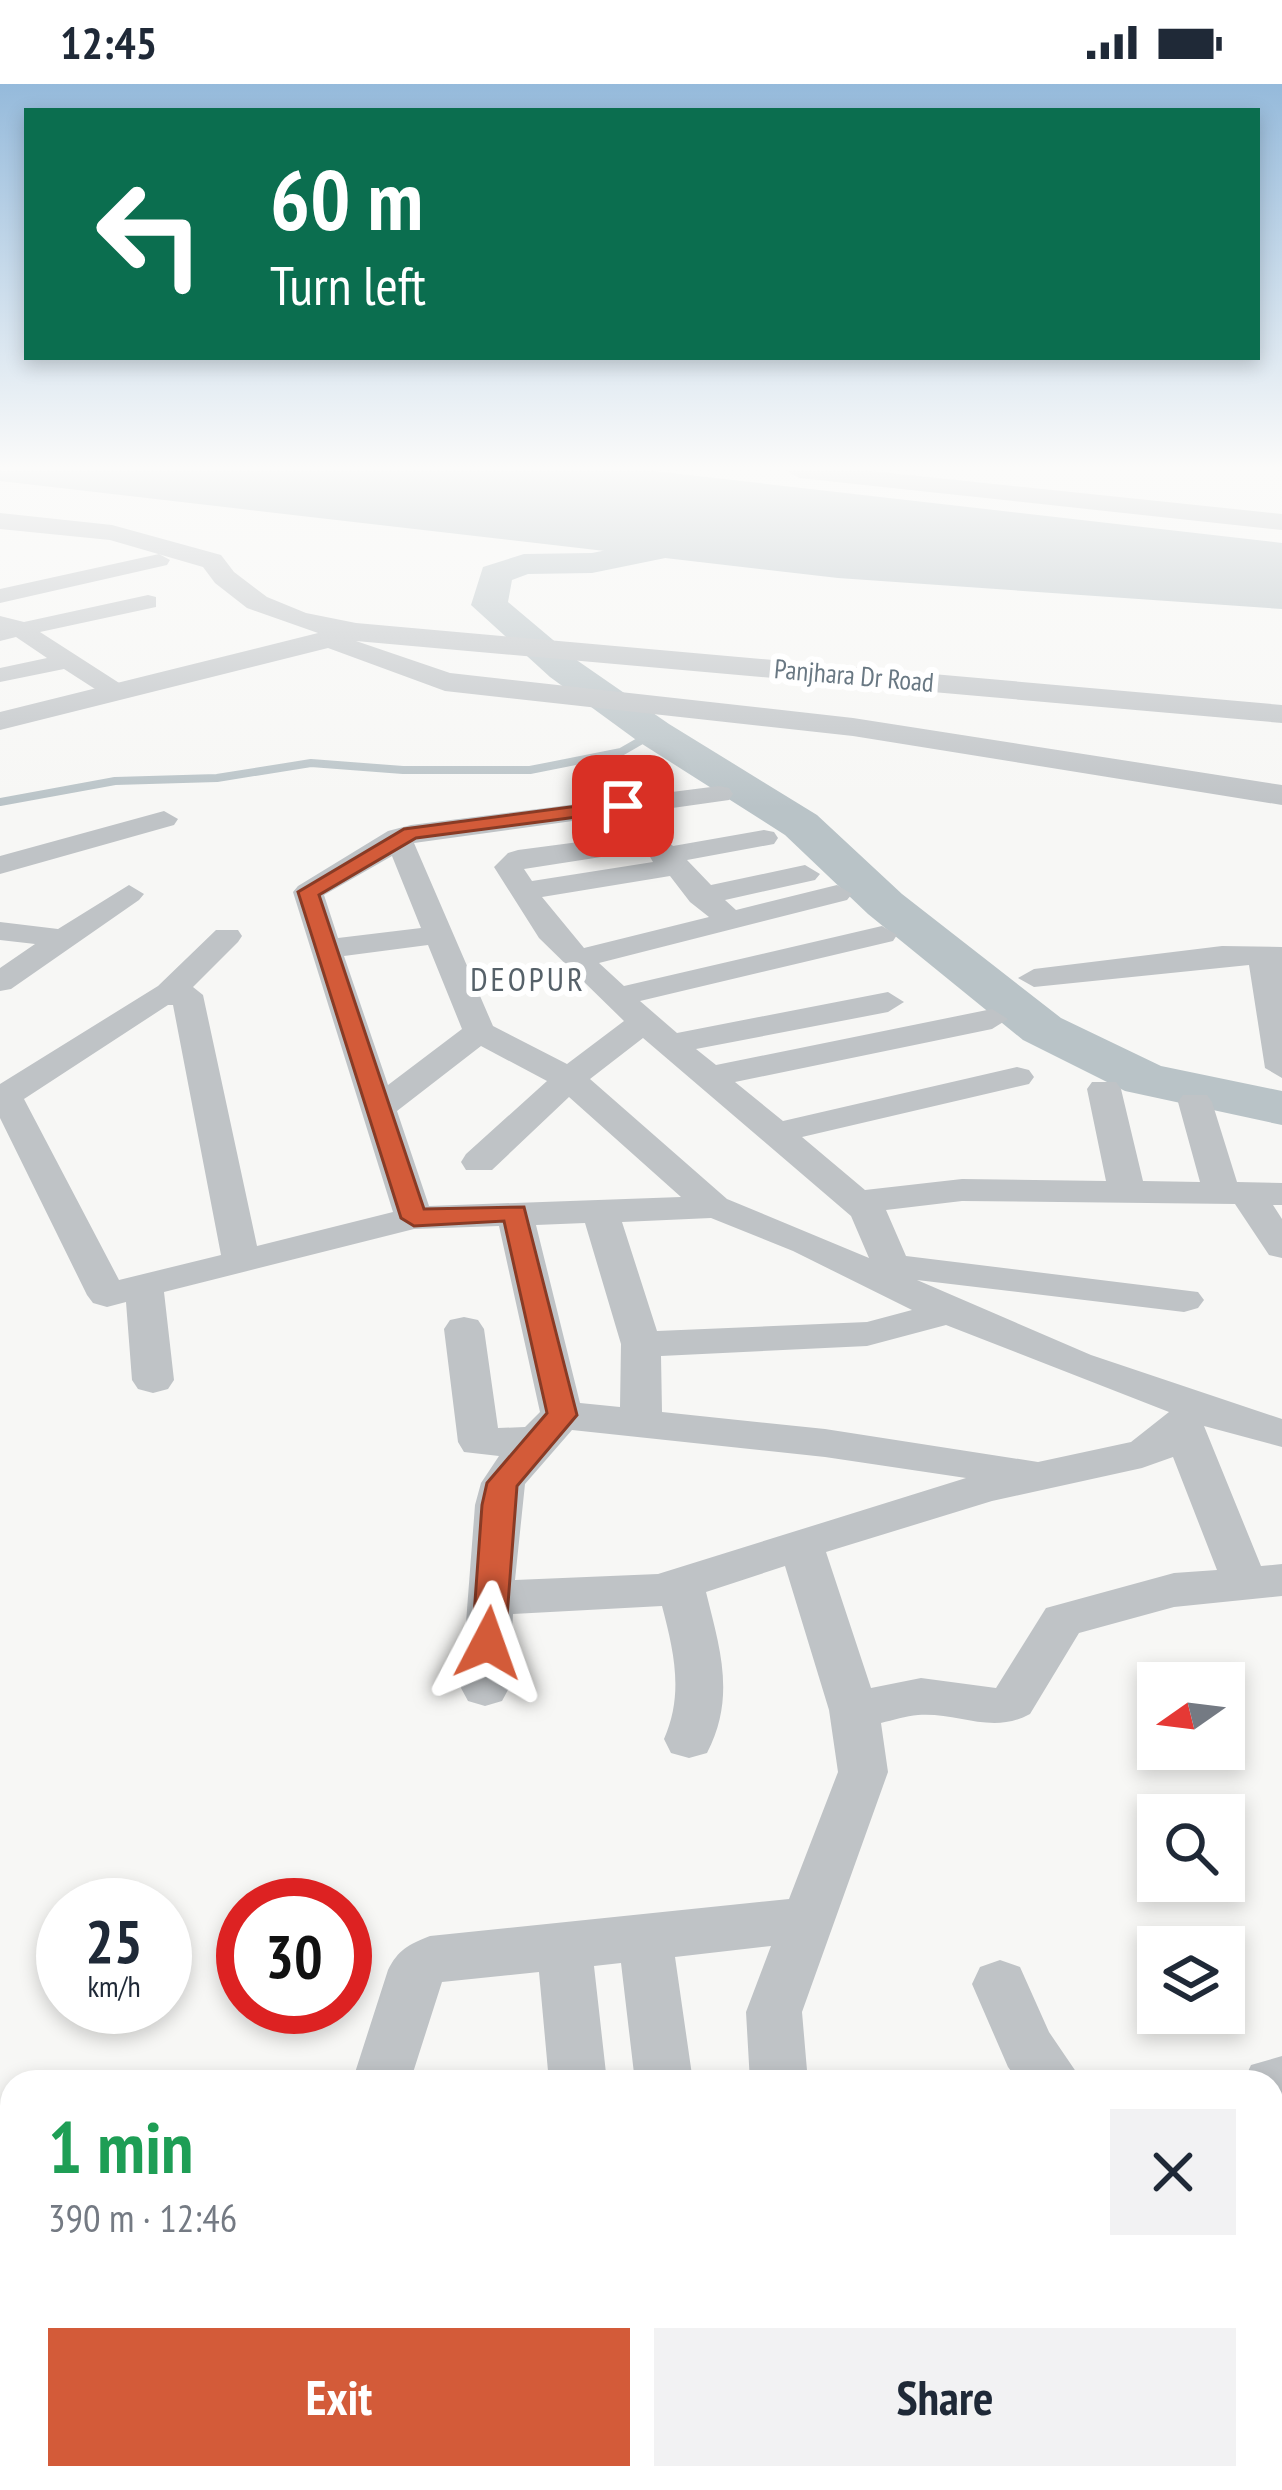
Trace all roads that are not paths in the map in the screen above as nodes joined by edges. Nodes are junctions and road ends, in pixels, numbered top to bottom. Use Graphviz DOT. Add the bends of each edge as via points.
graph roads {
  1 [pos="56,583"];
  2 [pos="233,583"];
  3 [pos="0,596"];
  4 [pos="148,602"];
  5 [pos="7,627"];
  6 [pos="342,636"];
  7 [pos="594,647"];
  8 [pos="66,661"];
  9 [pos="0,675"];
  10 [pos="118,694"];
  11 [pos="1282,701"];
  12 [pos="1282,714"];
  13 [pos="0,721"];
  14 [pos="719,794"];
  15 [pos="1282,795"];
  16 [pos="623,806"];
  17 [pos="164,819"];
  18 [pos="501,821"];
  19 [pos="398,837"];
  20 [pos="0,865"];
  21 [pos="673,867"];
  22 [pos="520,875"];
  23 [pos="129,893"];
  24 [pos="837,894"];
  25 [pos="729,921"];
  26 [pos="0,931"];
  27 [pos="436,934"];
  28 [pos="882,935"];
  29 [pos="227,936"];
  30 [pos="59,938"];
  31 [pos="325,949"];
  32 [pos="1273,956"];
  33 [pos="577,959"];
  34 [pos="1034,978"];
  35 [pos="0,982"];
  36 [pos="170,992"];
  37 [pos="617,998"];
  38 [pos="888,1002"];
  39 [pos="992,1019"];
  40 [pos="786,1022"];
  41 [pos="478,1032"];
  42 [pos="657,1033"];
  43 [pos="816,1055"];
  44 [pos="1282,1069"];
  45 [pos="709,1077"];
  46 [pos="1017,1077"];
  47 [pos="569,1079"];
  48 [pos="1104,1089"];
  49 [pos="1,1097"];
  50 [pos="1195,1102"];
  51 [pos="378,1108"];
  52 [pos="776,1133"];
  53 [pos="479,1162"];
  54 [pos="1127,1193"];
  55 [pos="1250,1194"];
  56 [pos="857,1202"];
  57 [pos="714,1207"];
  58 [pos="599,1209"];
  59 [pos="515,1213"];
  60 [pos="414,1218"];
  61 [pos="1282,1247"];
  62 [pos="241,1258"];
  63 [pos="897,1278"];
  64 [pos="144,1285"];
  65 [pos="1184,1300"];
  66 [pos="950,1312"];
  67 [pos="464,1329"];
  68 [pos="640,1344"];
  69 [pos="153,1380"];
  70 [pos="1190,1416"];
  71 [pos="641,1425"];
  72 [pos="550,1428"];
  73 [pos="1282,1433"];
  74 [pos="1040,1474"];
  75 [pos="801,1544"];
  76 [pos="1263,1582"];
  77 [pos="681,1586"];
  78 [pos="491,1598"];
  79 [pos="485,1688"];
  80 [pos="854,1710"];
  81 [pos="689,1739"];
  82 [pos="805,1920"];
  83 [pos="645,1935"];
  84 [pos="564,1943"];
  85 [pos="1000,1984"];
  86 [pos="385,2070"];
  87 [pos="577,2070"];
  88 [pos="662,2070"];
  89 [pos="778,2070"];
  90 [pos="1045,2070"];
  1 -- 3 [label="street"];
  2 -- 6 [label="street, Panjhara Dr Road" via="265,606"];
  4 -- 5 [label="street"];
  5 -- 8 [label="street"];
  6 -- 7 [label="street, Panjhara Dr Road"];
  6 -- 10 [label="street"];
  6 -- 15 [label="street" via="445,682 853,727"];
  7 -- 11 [label="street, Panjhara Dr Road"];
  7 -- 12 [label="street, Panjhara Dr Road"];
  8 -- 9 [label="street"];
  8 -- 10 [label="street"];
  10 -- 13 [label="street"];
  14 -- 16 [label="street"];
  16 -- 18 [label="street"];
  16 -- 21 [label="street"];
  17 -- 20 [label="street"];
  18 -- 19 [label="street"];
  18 -- 22 [label="street"];
  19 -- 27 [label="street"];
  19 -- 31 [label="street" via="308,892"];
  21 -- 21 [label="street" via="784,856"];
  21 -- 22 [label="street"];
  21 -- 25 [label="street"];
  22 -- 33 [label="street" via="550,932"];
  23 -- 30 [label="street"];
  24 -- 25 [label="street"];
  25 -- 33 [label="street"];
  26 -- 30 [label="street"];
  27 -- 31 [label="street"];
  27 -- 41 [label="street"];
  28 -- 37 [label="street"];
  29 -- 36 [label="street"];
  30 -- 35 [label="street"];
  31 -- 51 [label="street"];
  32 -- 34 [label="street"];
  32 -- 44 [label="street" via="1269,1011"];
  33 -- 37 [label="street"];
  36 -- 49 [label="street"];
  36 -- 62 [label="street" via="187,995"];
  37 -- 42 [label="street"];
  38 -- 40 [label="street"];
  39 -- 43 [label="street"];
  40 -- 42 [label="street"];
  40 -- 43 [label="street"];
  41 -- 47 [label="street"];
  41 -- 51 [label="street"];
  42 -- 45 [label="street"];
  42 -- 47 [label="street"];
  43 -- 45 [label="street"];
  45 -- 52 [label="street"];
  46 -- 52 [label="street"];
  47 -- 53 [label="street"];
  47 -- 57 [label="street"];
  48 -- 54 [label="street"];
  49 -- 64 [label="street" via="107,1295"];
  50 -- 55 [label="street"];
  51 -- 60 [label="street"];
  52 -- 56 [label="street"];
  54 -- 55 [label="street"];
  54 -- 56 [label="street" via="962,1190"];
  55 -- 61 [label="street"];
  56 -- 63 [label="street" via="877,1226"];
  57 -- 58 [label="street"];
  57 -- 63 [label="street"];
  58 -- 59 [label="street"];
  58 -- 68 [label="street"];
  59 -- 60 [label="street"];
  59 -- 72 [label="street"];
  60 -- 62 [label="street"];
  62 -- 64 [label="street"];
  63 -- 65 [label="street"];
  63 -- 66 [label="street"];
  64 -- 69 [label="street"];
  66 -- 68 [label="street" via="867,1334"];
  66 -- 70 [label="street"];
  67 -- 72 [label="street" via="479,1442"];
  68 -- 71 [label="street"];
  70 -- 73 [label="street"];
  70 -- 74 [label="street" via="1142,1454"];
  70 -- 76 [label="street"];
  71 -- 72 [label="street"];
  71 -- 74 [label="street"];
  72 -- 78 [label="street" via="503,1483"];
  74 -- 75 [label="street"];
  75 -- 77 [label="street"];
  75 -- 80 [label="street"];
  76 -- 80 [label="street" via="1174,1590 1063,1620 1013,1701 1001,1707 921,1696"];
  77 -- 78 [label="street"];
  77 -- 81 [label="street" via="704,1695"];
  78 -- 79 [label="street"];
  80 -- 82 [label="street" via="863,1772"];
  82 -- 83 [label="street"];
  82 -- 89 [label="street" via="774,2012"];
  83 -- 84 [label="street"];
  83 -- 88 [label="street"];
  84 -- 86 [label="street" via="448,1955 416,1970"];
  84 -- 87 [label="street"];
  85 -- 90 [label="street"];
}
